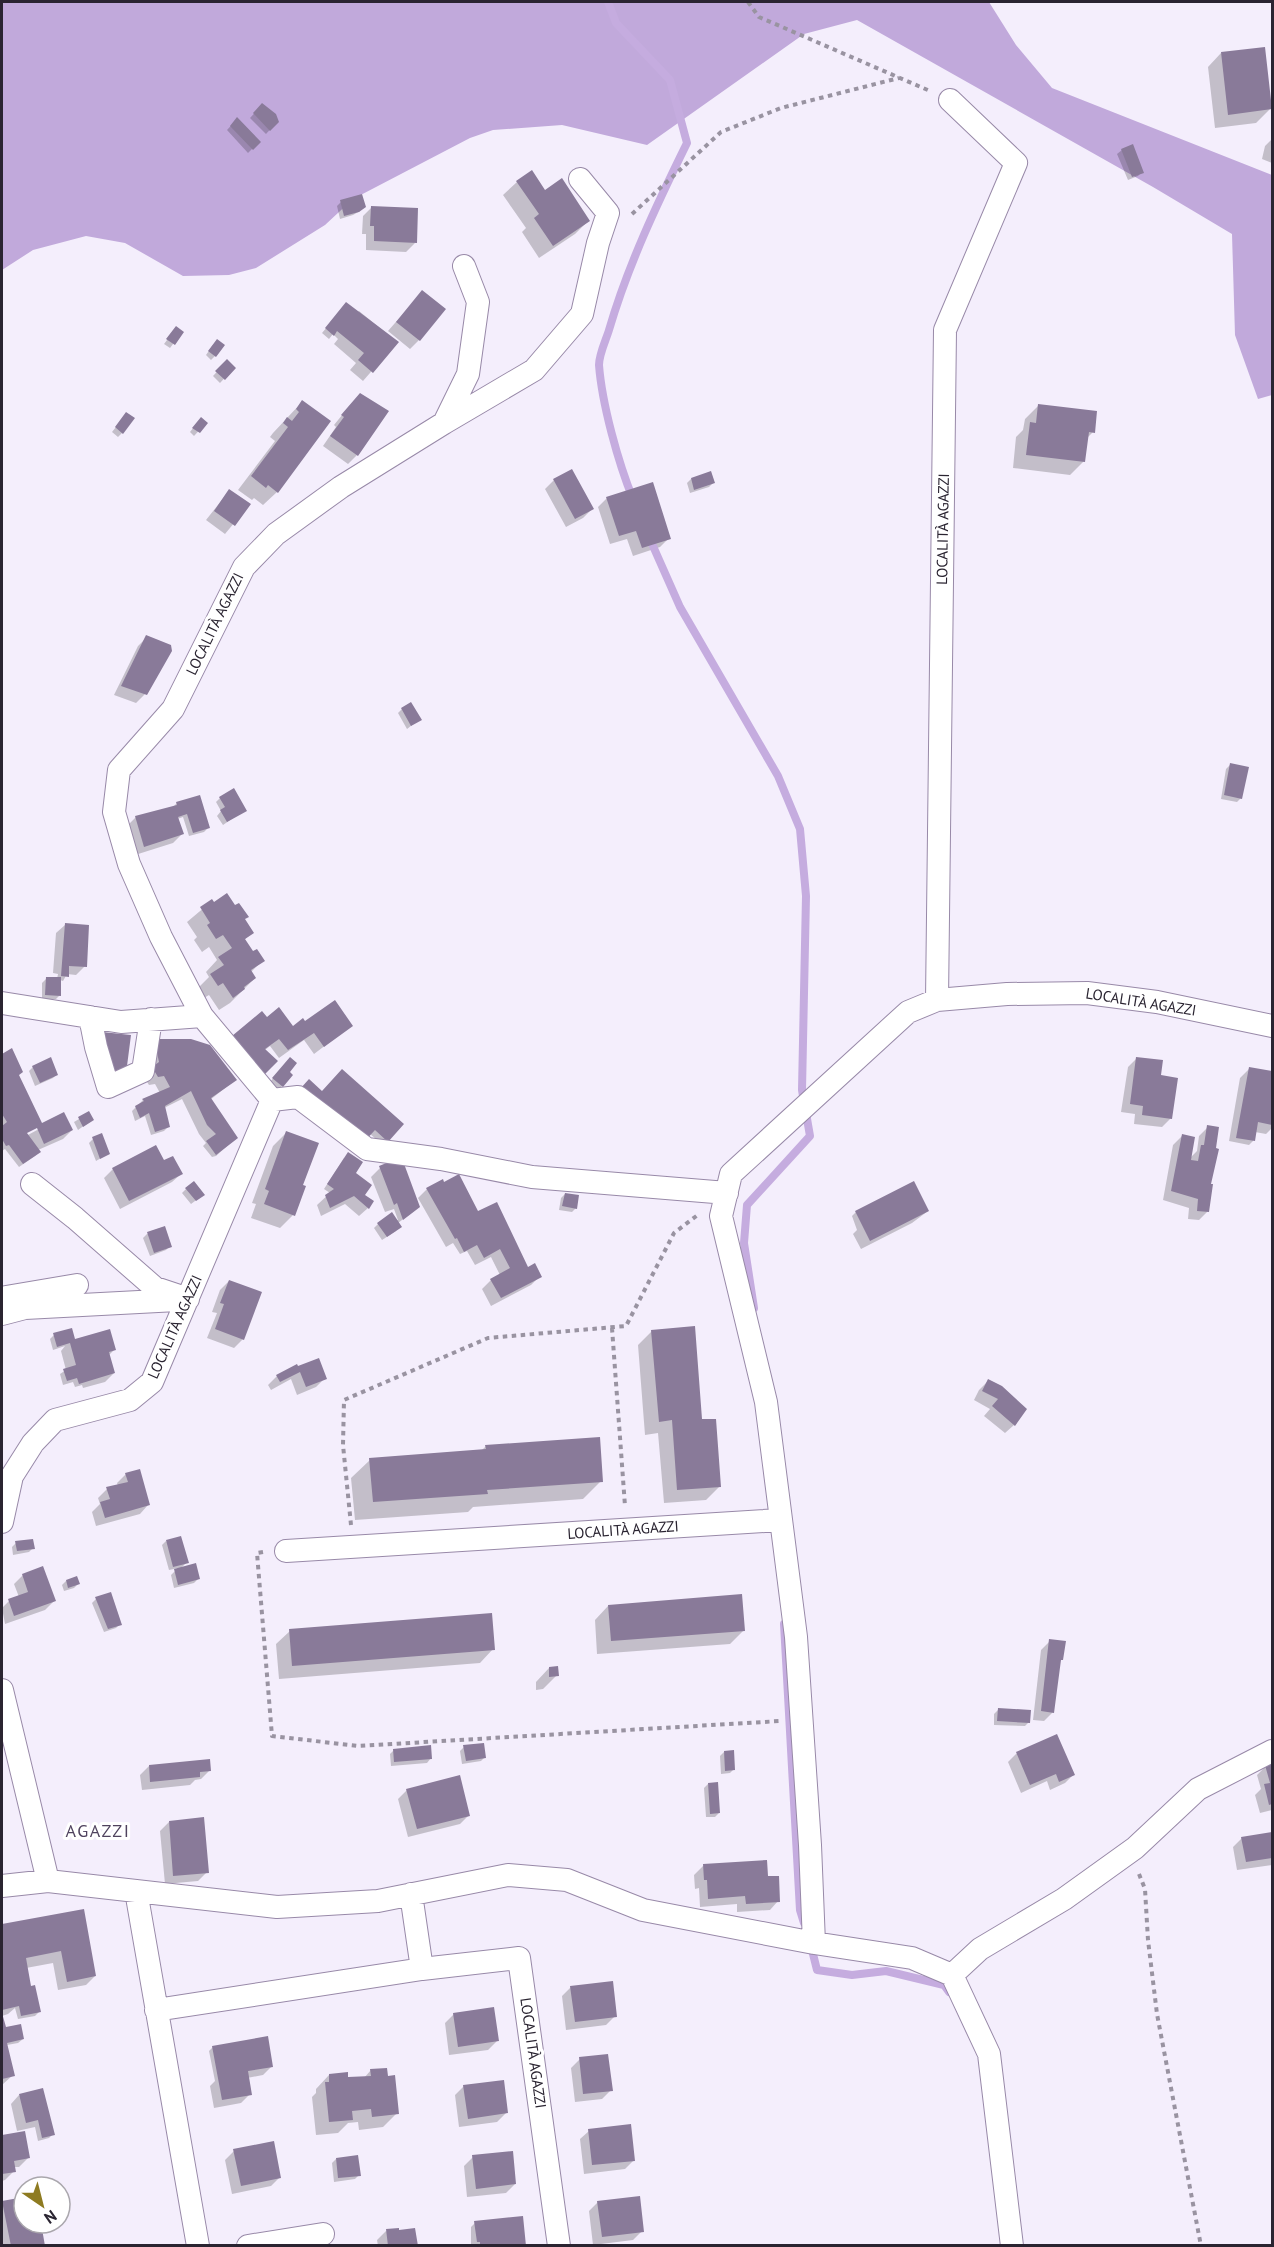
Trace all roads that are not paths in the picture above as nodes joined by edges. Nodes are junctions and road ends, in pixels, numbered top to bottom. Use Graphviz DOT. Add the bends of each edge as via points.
graph roads {
  1 [pos="950,100"];
  2 [pos="580,179"];
  3 [pos="464,266"];
  4 [pos="444,423"];
  5 [pos="937,1000"];
  6 [pos="2,1003"];
  7 [pos="202,1016"];
  8 [pos="90,1017"];
  9 [pos="151,1020"];
  10 [pos="1272,1026"];
  11 [pos="272,1101"];
  12 [pos="32,1184"];
  13 [pos="727,1193"];
  14 [pos="77,1285"];
  15 [pos="2,1298"];
  16 [pos="188,1299"];
  17 [pos="2,1314"];
  18 [pos="780,1520"];
  19 [pos="2,1522"];
  20 [pos="286,1551"];
  21 [pos="2,1690"];
  22 [pos="1272,1751"];
  23 [pos="48,1881"];
  24 [pos="2,1886"];
  25 [pos="136,1891"];
  26 [pos="411,1894"];
  27 [pos="814,1943"];
  28 [pos="422,1969"];
  29 [pos="952,1975"];
  30 [pos="156,2010"];
  31 [pos="323,2234"];
  32 [pos="198,2246"];
  33 [pos="248,2246"];
  34 [pos="559,2246"];
  35 [pos="1012,2246"];
  1 -- 5 [label="street, LOCALITÀ AGAZZI" via="1016,164 945,330"];
  2 -- 4 [label="street, LOCALITÀ AGAZZI" via="608,213 582,314 534,370"];
  3 -- 4 [label="street" via="478,302 468,374"];
  4 -- 7 [label="street, LOCALITÀ AGAZZI" via="341,487 276,534 244,567 173,709 119,770 114,812 129,864"];
  5 -- 10 [label="street, LOCALITÀ AGAZZI" via="1087,993 1157,1002"];
  5 -- 13 [label="street, LOCALITÀ AGAZZI" via="908,1012 777,1131 731,1174"];
  6 -- 8 [label="street"];
  7 -- 9 [label="street"];
  7 -- 11 [label="street, LOCALITÀ AGAZZI"];
  8 -- 9 [label="street" via="121,1022"];
  8 -- 9 [label="street" via="108,1087 142,1071"];
  11 -- 13 [label="street" via="298,1097 367,1149 532,1177"];
  11 -- 16 [label="street, LOCALITÀ AGAZZI"];
  12 -- 16 [label="street" via="155,1288"];
  13 -- 18 [label="street, LOCALITÀ AGAZZI" via="721,1216 766,1402"];
  14 -- 15 [label="street"];
  16 -- 17 [label="street" via="25,1308"];
  16 -- 19 [label="street, LOCALITÀ AGAZZI" via="152,1382 130,1400 55,1420 33,1443 12,1476"];
  18 -- 20 [label="street, LOCALITÀ AGAZZI"];
  18 -- 27 [label="street, LOCALITÀ AGAZZI" via="796,1637"];
  21 -- 23 [label="street"];
  22 -- 29 [label="street" via="1198,1789 1135,1848 1064,1899 980,1949"];
  23 -- 24 [label="street"];
  23 -- 25 [label="street"];
  25 -- 26 [label="street" via="277,1907"];
  25 -- 30 [label="street"];
  26 -- 27 [label="street" via="508,1875 567,1880 643,1910"];
  26 -- 28 [label="street"];
  27 -- 29 [label="street" via="912,1959"];
  28 -- 30 [label="street, LOCALITÀ AGAZZI"];
  28 -- 34 [label="street, LOCALITÀ AGAZZI" via="519,1958"];
  29 -- 35 [label="street" via="988,2054"];
  30 -- 32 [label="street"];
  31 -- 33 [label="street"];
}
